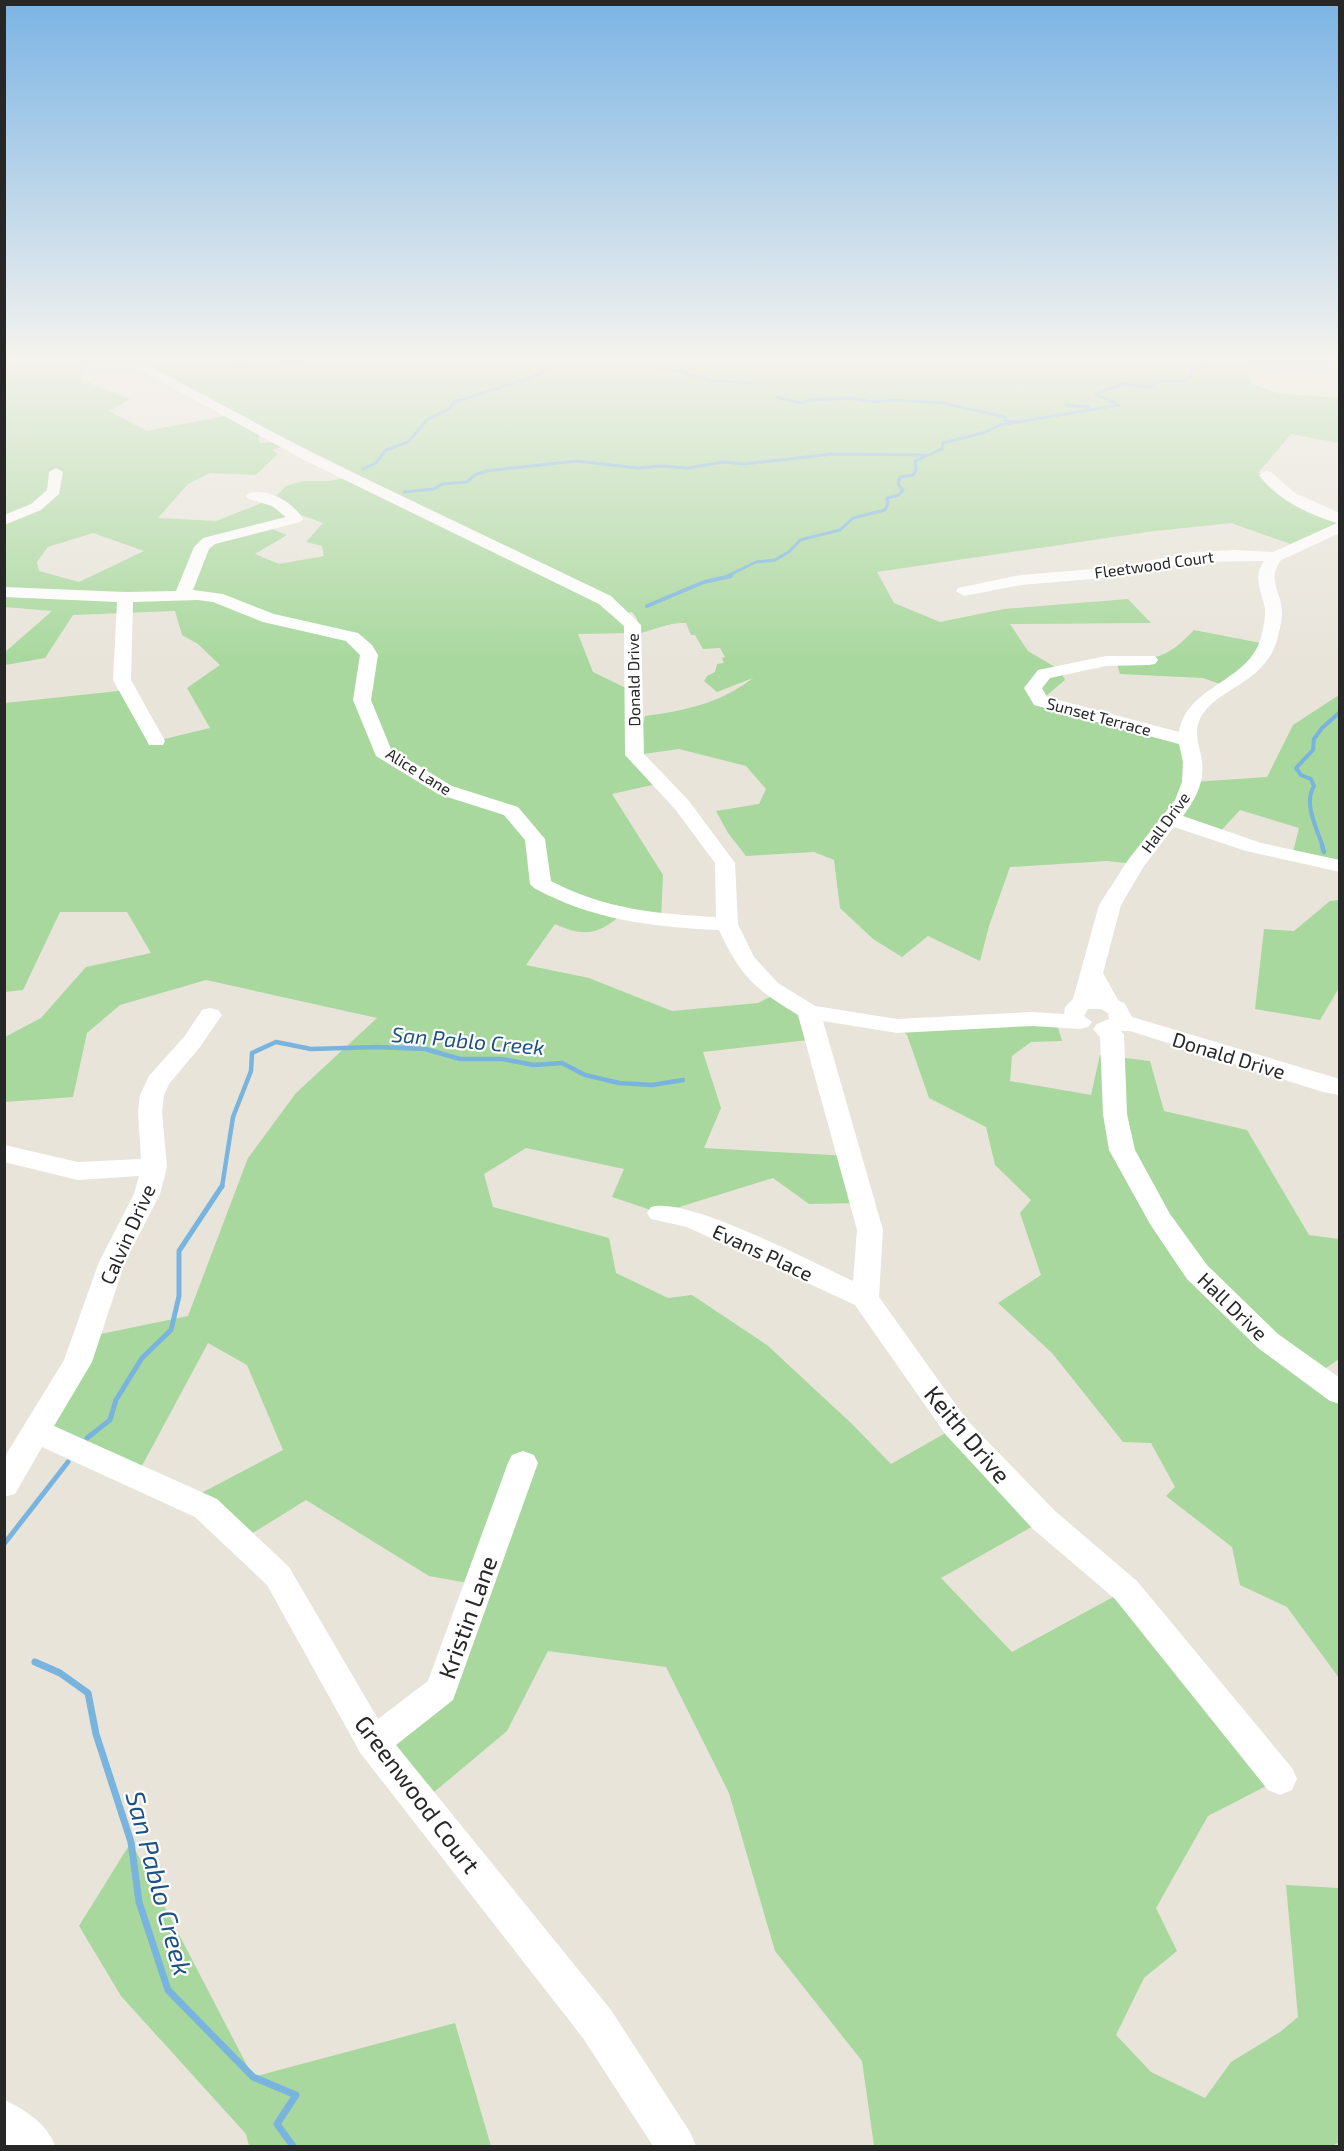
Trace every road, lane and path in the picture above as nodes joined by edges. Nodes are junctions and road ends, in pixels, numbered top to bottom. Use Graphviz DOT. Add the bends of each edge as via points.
graph roads {
  1 [pos="318,461"];
  2 [pos="56,472"];
  3 [pos="1266,475"];
  4 [pos="254,496"];
  5 [pos="1340,519"];
  6 [pos="4,521"];
  7 [pos="1340,526"];
  8 [pos="1275,557"];
  9 [pos="963,591"];
  10 [pos="6,594"];
  11 [pos="183,594"];
  12 [pos="125,597"];
  13 [pos="1149,660"];
  14 [pos="1187,740"];
  15 [pos="156,741"];
  16 [pos="1170,818"];
  17 [pos="1340,866"];
  18 [pos="726,924"];
  19 [pos="1092,972"];
  20 [pos="1080,1010"];
  21 [pos="810,1012"];
  22 [pos="210,1015"];
  23 [pos="1111,1018"];
  24 [pos="1340,1087"];
  25 [pos="4,1153"];
  26 [pos="154,1167"];
  27 [pos="660,1213"];
  28 [pos="865,1298"];
  29 [pos="1340,1393"];
  30 [pos="36,1431"];
  31 [pos="524,1463"];
  32 [pos="4,1485"];
  33 [pos="373,1743"];
  34 [pos="1280,1779"];
  35 [pos="4,2120"];
  36 [pos="34,2146"];
  37 [pos="676,2146"];
  1 -- 18 [label="street, Donald Drive" via="605,600 632,625 636,657 635,755 681,805 725,863"];
  2 -- 6 [label="street" via="54,491 36,507"];
  3 -- 5 [label="street" via="1283,492"];
  4 -- 11 [label="street" via="282,504 295,519 209,541 202,547"];
  7 -- 8 [label="street"];
  8 -- 9 [label="street, Fleetwood Court" via="1239,553 1201,555 1118,572 1034,577"];
  8 -- 14 [label="street, Hall Drive" via="1265,578 1274,612 1268,642 1253,668 1203,702 1190,721"];
  10 -- 12 [label="street, Alice Lane"];
  11 -- 12 [label="street, Alice Lane"];
  11 -- 18 [label="street, Alice Lane" via="217,598 269,618 336,632 360,643 366,649 369,663 362,700 383,752 445,790 511,812 535,839 541,884 590,908 661,921"];
  12 -- 15 [label="street" via="122,680"];
  13 -- 14 [label="street, Sunset Terrace" via="1106,661 1044,674 1033,688 1040,701"];
  14 -- 16 [label="street, Hall Drive" via="1193,762 1192,782 1184,801"];
  16 -- 17 [label="street" via="1264,849"];
  16 -- 19 [label="street, Hall Drive" via="1110,905"];
  18 -- 21 [label="street, Donald Drive" via="744,960 770,988"];
  19 -- 20 [label="street, Hall Drive"];
  19 -- 23 [label="street, Hall Drive"];
  20 -- 21 [label="street, Donald Drive" via="1032,1019 897,1026"];
  20 -- 23 [label="street, Donald Drive" via="1098,1001"];
  21 -- 28 [label="street" via="870,1230"];
  22 -- 26 [label="street, Calvin Drive" via="158,1081 152,1095"];
  23 -- 24 [label="street, Donald Drive"];
  23 -- 29 [label="street, Hall Drive" via="1115,1114 1122,1150 1159,1218 1197,1272 1268,1341"];
  25 -- 26 [label="street" via="78,1170"];
  26 -- 30 [label="street, Calvin Drive" via="147,1194 112,1262 78,1362"];
  27 -- 28 [label="street, Evans Place" via="693,1219"];
  28 -- 34 [label="street, Keith Drive" via="956,1427 1044,1520 1126,1590"];
  30 -- 32 [label="street, Calvin Drive"];
  30 -- 33 [label="street, Greenwood Court" via="206,1508 278,1576"];
  31 -- 33 [label="street, Kristin Lane" via="441,1690"];
  33 -- 37 [label="street, Greenwood Court" via="597,2024"];
  35 -- 36 [label="street"];
}
